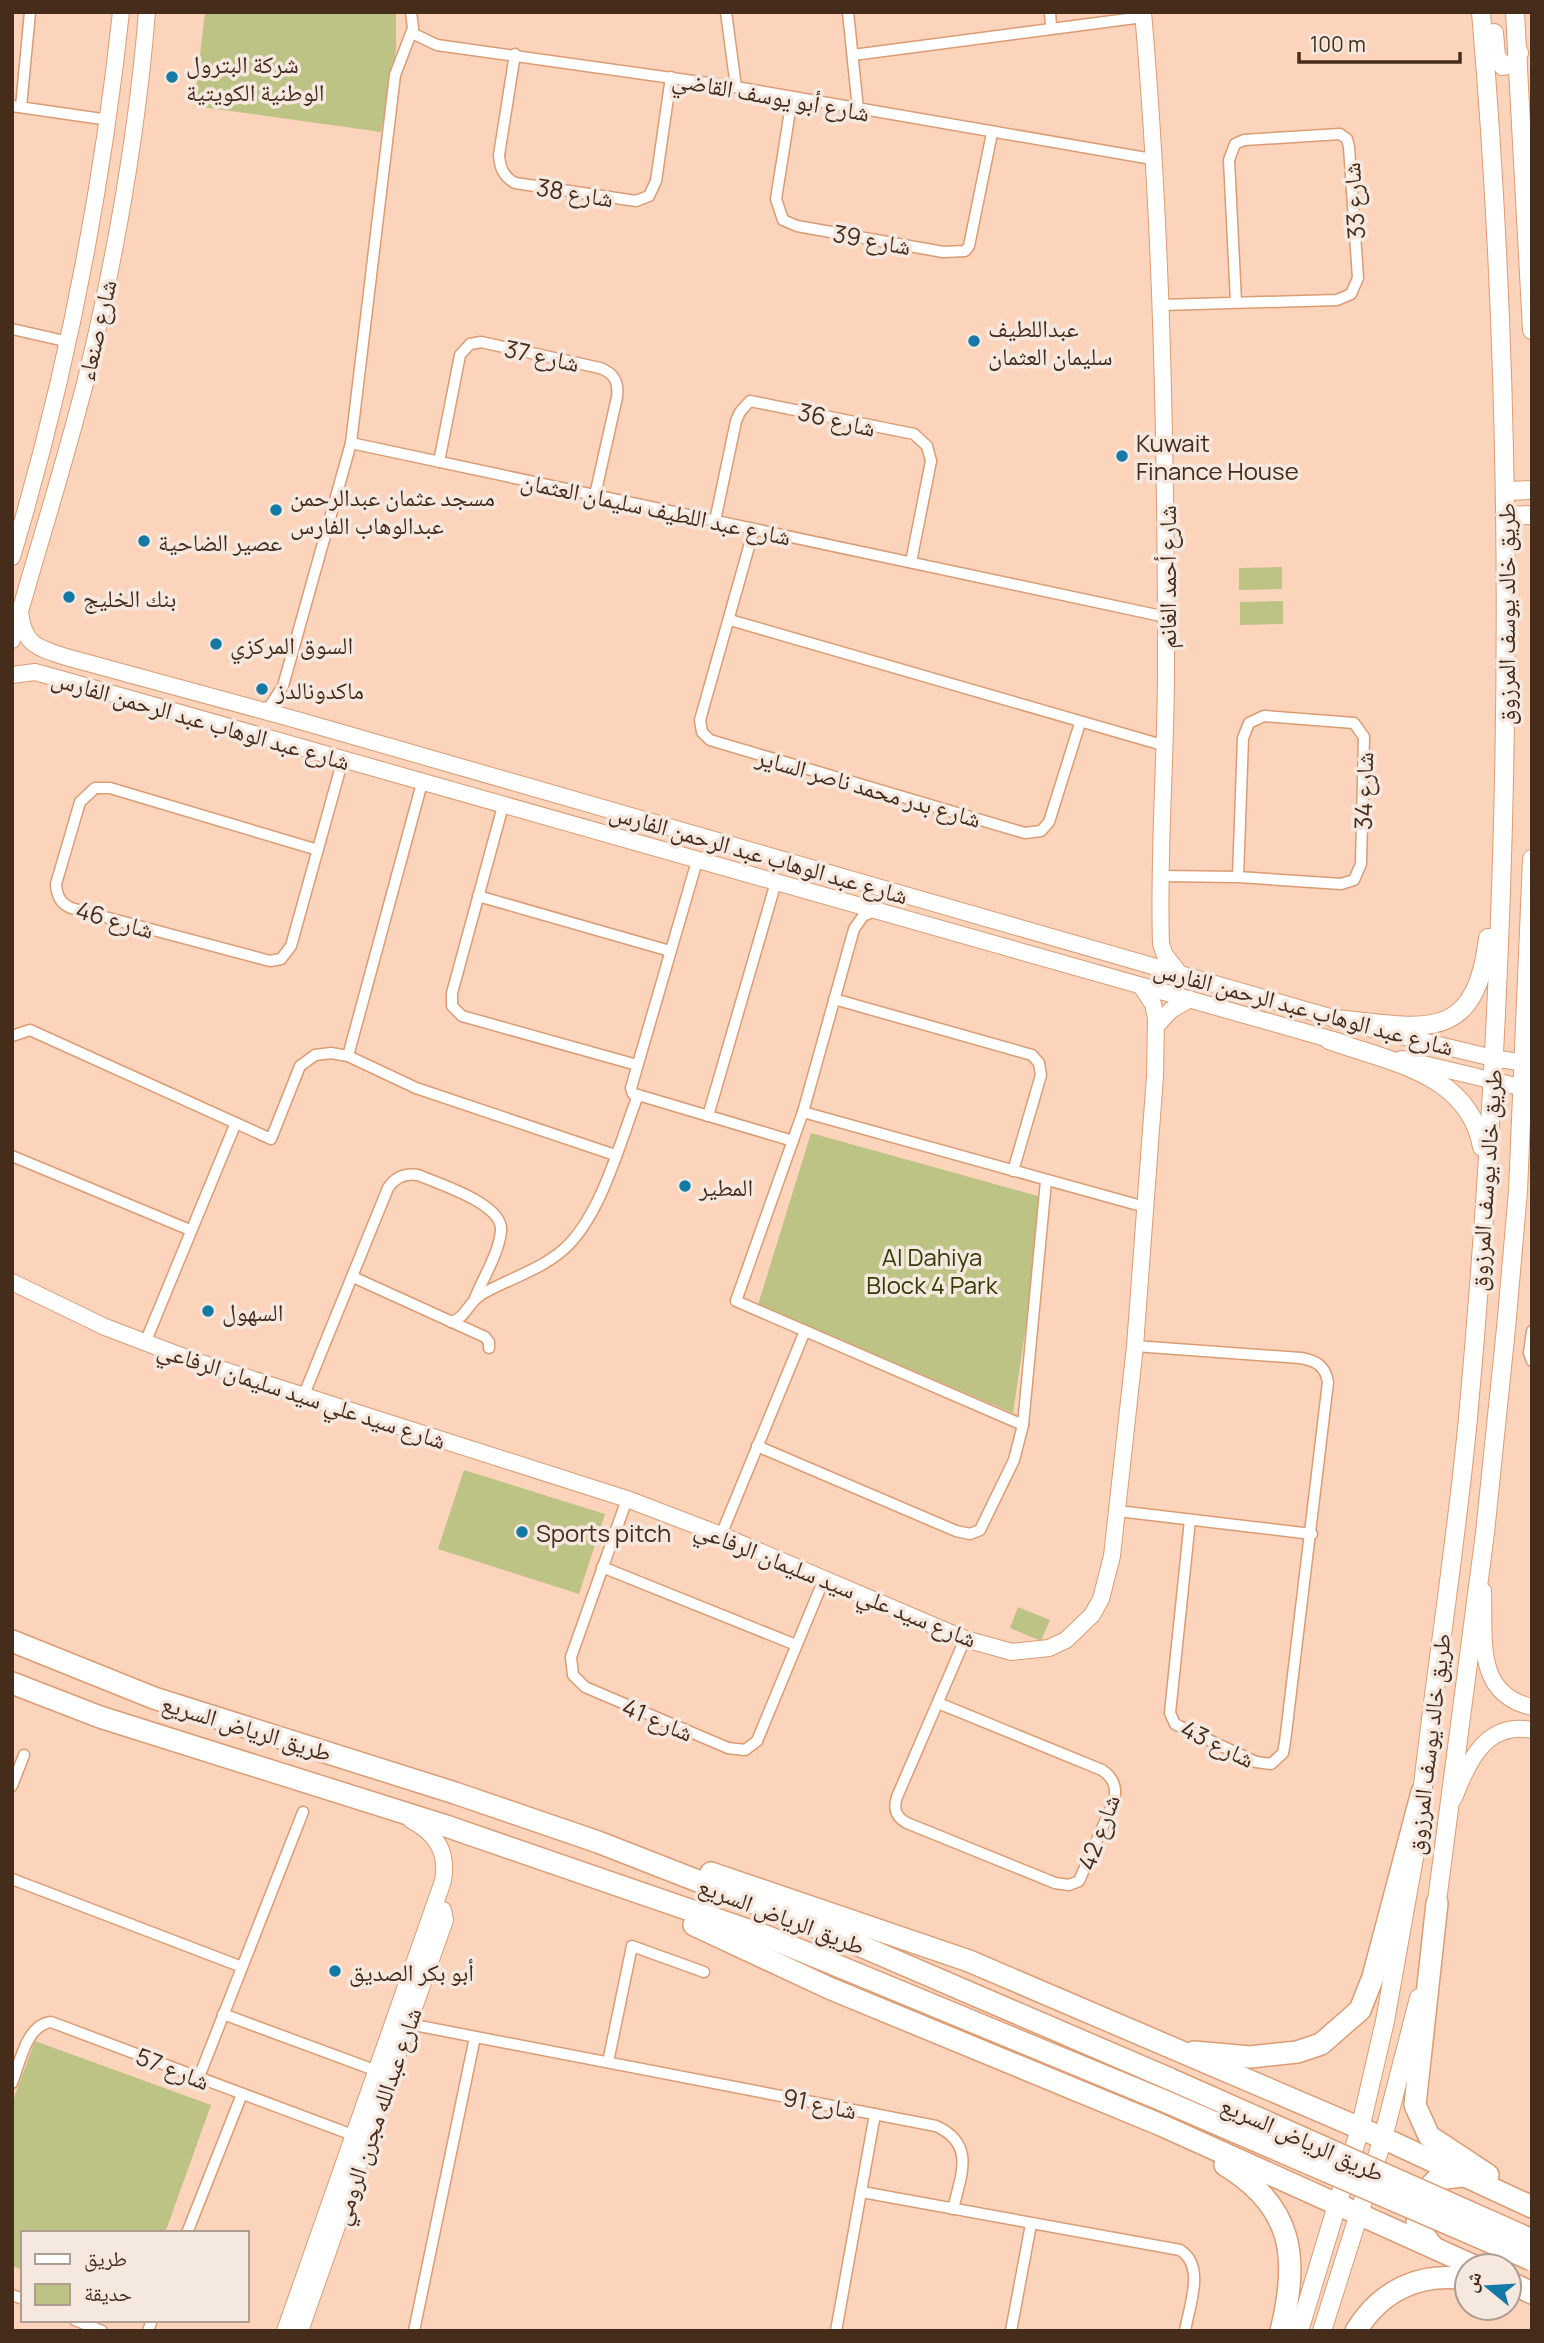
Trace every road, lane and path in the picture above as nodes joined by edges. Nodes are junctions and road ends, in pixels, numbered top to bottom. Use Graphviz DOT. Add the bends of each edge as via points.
graph roads {
  1 [pos="30,12"];
  2 [pos="121,12"];
  3 [pos="147,12"];
  4 [pos="411,12"];
  5 [pos="726,12"];
  6 [pos="848,12"];
  7 [pos="1049,12"];
  8 [pos="1480,12"];
  9 [pos="1493,12"];
  10 [pos="1515,12"];
  11 [pos="1143,15"];
  12 [pos="1051,27"];
  13 [pos="412,33"];
  14 [pos="1519,53"];
  15 [pos="515,54"];
  16 [pos="853,55"];
  17 [pos="671,77"];
  18 [pos="736,87"];
  19 [pos="792,98"];
  20 [pos="17,107"];
  21 [pos="858,109"];
  22 [pos="109,120"];
  23 [pos="992,133"];
  24 [pos="1152,159"];
  25 [pos="1236,302"];
  26 [pos="1161,305"];
  27 [pos="12,329"];
  28 [pos="1532,330"];
  29 [pos="69,342"];
  30 [pos="351,443"];
  31 [pos="43,453"];
  32 [pos="65,457"];
  33 [pos="439,462"];
  34 [pos="33,486"];
  35 [pos="1532,490"];
  36 [pos="1505,491"];
  37 [pos="54,495"];
  38 [pos="595,495"];
  39 [pos="1506,516"];
  40 [pos="1532,516"];
  41 [pos="715,521"];
  42 [pos="754,529"];
  43 [pos="12,557"];
  44 [pos="911,562"];
  45 [pos="20,612"];
  46 [pos="1166,617"];
  47 [pos="730,620"];
  48 [pos="12,640"];
  49 [pos="66,657"];
  50 [pos="12,675"];
  51 [pos="57,678"];
  52 [pos="283,686"];
  53 [pos="259,710"];
  54 [pos="297,720"];
  55 [pos="1080,723"];
  56 [pos="1166,746"];
  57 [pos="429,758"];
  58 [pos="343,760"];
  59 [pos="452,765"];
  60 [pos="422,783"];
  61 [pos="447,790"];
  62 [pos="503,806"];
  63 [pos="1504,806"];
  64 [pos="318,850"];
  65 [pos="783,859"];
  66 [pos="1532,859"];
  67 [pos="697,861"];
  68 [pos="812,867"];
  69 [pos="1163,876"];
  70 [pos="1238,877"];
  71 [pos="776,882"];
  72 [pos="808,891"];
  73 [pos="478,896"];
  74 [pos="844,902"];
  75 [pos="878,911"];
  76 [pos="854,929"];
  77 [pos="1161,932"];
  78 [pos="670,951"];
  79 [pos="1530,955"];
  80 [pos="1132,960"];
  81 [pos="1180,973"];
  82 [pos="1141,986"];
  83 [pos="1253,995"];
  84 [pos="834,999"];
  85 [pos="1190,999"];
  86 [pos="1276,1002"];
  87 [pos="1247,1015"];
  88 [pos="1335,1019"];
  89 [pos="1269,1021"];
  90 [pos="1157,1025"];
  91 [pos="12,1036"];
  92 [pos="1329,1040"];
  93 [pos="348,1056"];
  94 [pos="1493,1058"];
  95 [pos="1527,1064"];
  96 [pos="637,1065"];
  97 [pos="1493,1083"];
  98 [pos="1527,1090"];
  99 [pos="638,1095"];
  100 [pos="803,1112"];
  101 [pos="708,1116"];
  102 [pos="235,1125"];
  103 [pos="793,1141"];
  104 [pos="1532,1152"];
  105 [pos="615,1155"];
  106 [pos="12,1156"];
  107 [pos="1013,1171"];
  108 [pos="1488,1177"];
  109 [pos="1046,1181"];
  110 [pos="1518,1191"];
  111 [pos="1145,1207"];
  112 [pos="190,1230"];
  113 [pos="353,1278"];
  114 [pos="12,1282"];
  115 [pos="475,1298"];
  116 [pos="451,1322"];
  117 [pos="805,1331"];
  118 [pos="1532,1331"];
  119 [pos="145,1343"];
  120 [pos="1135,1346"];
  121 [pos="489,1348"];
  122 [pos="1532,1360"];
  123 [pos="303,1397"];
  124 [pos="1023,1425"];
  125 [pos="757,1446"];
  126 [pos="626,1499"];
  127 [pos="1118,1511"];
  128 [pos="1190,1520"];
  129 [pos="1312,1534"];
  130 [pos="1485,1534"];
  131 [pos="721,1535"];
  132 [pos="603,1567"];
  133 [pos="824,1579"];
  134 [pos="965,1639"];
  135 [pos="12,1641"];
  136 [pos="796,1645"];
  137 [pos="12,1683"];
  138 [pos="939,1703"];
  139 [pos="1532,1707"];
  140 [pos="1532,1730"];
  141 [pos="24,1755"];
  142 [pos="12,1786"];
  143 [pos="1422,1792"];
  144 [pos="354,1798"];
  145 [pos="1450,1807"];
  146 [pos="303,1812"];
  147 [pos="597,1842"];
  148 [pos="12,1879"];
  149 [pos="603,1883"];
  150 [pos="1437,1903"];
  151 [pos="434,1907"];
  152 [pos="242,1967"];
  153 [pos="704,1972"];
  154 [pos="223,2014"];
  155 [pos="409,2024"];
  156 [pos="475,2037"];
  157 [pos="1170,2049"];
  158 [pos="608,2062"];
  159 [pos="377,2071"];
  160 [pos="199,2077"];
  161 [pos="12,2083"];
  162 [pos="242,2094"];
  163 [pos="1300,2105"];
  164 [pos="875,2114"];
  165 [pos="1161,2125"];
  166 [pos="1360,2129"];
  167 [pos="361,2138"];
  168 [pos="1383,2138"];
  169 [pos="1275,2176"];
  170 [pos="1464,2176"];
  171 [pos="862,2192"];
  172 [pos="1532,2204"];
  173 [pos="1338,2205"];
  174 [pos="953,2209"];
  175 [pos="1359,2215"];
  176 [pos="1031,2224"];
  177 [pos="188,2231"];
  178 [pos="1532,2240"];
  179 [pos="1434,2247"];
  180 [pos="1453,2256"];
  181 [pos="1532,2260"];
  182 [pos="1453,2277"];
  183 [pos="80,2322"];
  184 [pos="102,2331"];
  185 [pos="285,2331"];
  186 [pos="300,2331"];
  187 [pos="414,2331"];
  188 [pos="836,2331"];
  189 [pos="1011,2331"];
  190 [pos="1185,2331"];
  191 [pos="1281,2331"];
  192 [pos="1299,2331"];
  193 [pos="1322,2331"];
  194 [pos="1356,2331"];
  1 -- 20 [label="street"];
  2 -- 22 [label="street, شارع صنعاء"];
  3 -- 32 [label="street, شارع صنعاء" via="120,220"];
  4 -- 13 [label="street"];
  5 -- 18 [label="street"];
  6 -- 16 [label="street"];
  7 -- 12 [label="street"];
  8 -- 36 [label="main road, طريق خالد يوسف المرزوق" via="1491,139"];
  9 -- 14 [label="main road" via="1498,62 1509,66"];
  10 -- 14 [label="main road"];
  11 -- 12 [label="street"];
  11 -- 24 [label="street, شارع أحمد الغانم"];
  12 -- 16 [label="street"];
  13 -- 15 [label="street, شارع أبو يوسف القاضي" via="437,45"];
  13 -- 30 [label="street" via="395,75"];
  14 -- 28 [label="main road"];
  15 -- 17 [label="street, شارع أبو يوسف القاضي"];
  15 -- 17 [label="street, شارع 38" via="499,155 507,178 515,183 635,201 649,196 656,181"];
  16 -- 21 [label="street"];
  17 -- 18 [label="street, شارع أبو يوسف القاضي"];
  18 -- 19 [label="street, شارع أبو يوسف القاضي"];
  19 -- 21 [label="street, شارع أبو يوسف القاضي"];
  19 -- 23 [label="street, شارع 39" via="776,199 783,220 943,252 957,253 969,246"];
  20 -- 22 [label="street"];
  21 -- 23 [label="street, شارع أبو يوسف القاضي"];
  22 -- 29 [label="street, شارع صنعاء"];
  23 -- 24 [label="street, شارع أبو يوسف القاضي"];
  24 -- 26 [label="street, شارع أحمد الغانم"];
  25 -- 25 [label="street, شارع 33" via="1229,160 1235,144 1340,134 1349,147 1357,285 1351,294 1336,300"];
  25 -- 26 [label="street, شارع 33"];
  26 -- 46 [label="street, شارع أحمد الغانم"];
  27 -- 29 [label="street"];
  29 -- 31 [label="street, شارع صنعاء"];
  30 -- 33 [label="street, شارع عبد اللطيف سليمان العثمان"];
  30 -- 52 [label="street"];
  31 -- 32 [label="street" via="54,463"];
  31 -- 34 [label="street, شارع صنعاء"];
  32 -- 37 [label="street, شارع صنعاء"];
  33 -- 38 [label="street, شارع عبد اللطيف سليمان العثمان"];
  33 -- 38 [label="street, شارع 37" via="460,355 470,344 481,342 600,368 614,377 618,388"];
  34 -- 37 [label="street" via="47,482"];
  34 -- 43 [label="street, شارع صنعاء"];
  35 -- 36 [label="main road"];
  36 -- 39 [label="main road, طريق خالد يوسف المرزوق"];
  37 -- 45 [label="street, شارع صنعاء"];
  38 -- 41 [label="street, شارع عبد اللطيف سليمان العثمان"];
  39 -- 40 [label="main road"];
  39 -- 63 [label="main road, طريق خالد يوسف المرزوق"];
  41 -- 42 [label="street, شارع عبد اللطيف سليمان العثمان"];
  41 -- 44 [label="street, شارع 36" via="736,421 750,401 914,434 927,446 931,461"];
  42 -- 44 [label="street, شارع عبد اللطيف سليمان العثمان"];
  42 -- 47 [label="street, شارع بدر محمد ناصر الساير"];
  44 -- 46 [label="street, شارع عبد اللطيف سليمان العثمان"];
  45 -- 48 [label="street, شارع صنعاء"];
  45 -- 49 [label="street, شارع عبد الوهاب عبد الرحمن الفارس" via="30,642"];
  46 -- 56 [label="street, شارع أحمد الغانم"];
  47 -- 55 [label="street"];
  47 -- 55 [label="street, شارع بدر محمد ناصر الساير" via="700,720 702,732 710,740 789,764 1035,833 1049,822"];
  49 -- 51 [label="street" via="51,663"];
  49 -- 53 [label="street, شارع عبد الوهاب عبد الرحمن الفارس"];
  50 -- 51 [label="street, شارع عبد الوهاب عبد الرحمن الفارس" via="35,672"];
  51 -- 58 [label="street, شارع عبد الوهاب عبد الرحمن الفارس"];
  52 -- 53 [label="street" via="279,697"];
  52 -- 54 [label="street" via="284,699"];
  53 -- 54 [label="street, شارع عبد الوهاب عبد الرحمن الفارس"];
  54 -- 57 [label="street, شارع عبد الوهاب عبد الرحمن الفارس"];
  55 -- 56 [label="street"];
  56 -- 69 [label="street, شارع أحمد الغانم"];
  57 -- 59 [label="street, شارع عبد الوهاب عبد الرحمن الفارس"];
  57 -- 60 [label="street" via="433,772"];
  58 -- 60 [label="street, شارع عبد الوهاب عبد الرحمن الفارس"];
  58 -- 64 [label="street, شارع 46"];
  59 -- 61 [label="street" via="442,776"];
  59 -- 65 [label="street, شارع عبد الوهاب عبد الرحمن الفارس"];
  60 -- 61 [label="street, شارع عبد الوهاب عبد الرحمن الفارس"];
  60 -- 93 [label="street"];
  61 -- 62 [label="street, شارع عبد الوهاب عبد الرحمن الفارس"];
  62 -- 67 [label="street, شارع عبد الوهاب عبد الرحمن الفارس"];
  62 -- 73 [label="street"];
  63 -- 88 [label="main road" via="1485,961 1475,995 1459,1014 1416,1027"];
  63 -- 94 [label="main road, طريق خالد يوسف المرزوق"];
  64 -- 64 [label="street, شارع 46" via="291,946 275,961 71,908 57,894 80,802 95,788 110,788"];
  65 -- 68 [label="street, شارع عبد الوهاب عبد الرحمن الفارس"];
  65 -- 71 [label="street" via="788,870"];
  66 -- 79 [label="main road, طريق خالد يوسف المرزوق"];
  67 -- 71 [label="street, شارع عبد الوهاب عبد الرحمن الفارس"];
  67 -- 78 [label="street"];
  68 -- 72 [label="street" via="800,880"];
  68 -- 80 [label="street, شارع عبد الوهاب عبد الرحمن الفارس"];
  69 -- 70 [label="street, شارع 34"];
  69 -- 77 [label="street, شارع أحمد الغانم"];
  70 -- 70 [label="street, شارع 34" via="1243,738 1249,723 1264,716 1354,723 1364,737 1361,864 1354,880 1341,884"];
  71 -- 72 [label="street, شارع عبد الوهاب عبد الرحمن الفارس"];
  71 -- 101 [label="street"];
  72 -- 74 [label="street, شارع عبد الوهاب عبد الرحمن الفارس"];
  73 -- 78 [label="street"];
  73 -- 96 [label="street" via="452,993 455,1010 462,1016"];
  74 -- 75 [label="street, شارع عبد الوهاب عبد الرحمن الفارس"];
  74 -- 76 [label="street"];
  75 -- 76 [label="street" via="863,916"];
  75 -- 82 [label="street, شارع عبد الوهاب عبد الرحمن الفارس"];
  76 -- 84 [label="street"];
  77 -- 80 [label="street"];
  77 -- 81 [label="street, شارع أحمد الغانم" via="1165,955"];
  78 -- 96 [label="street"];
  79 -- 95 [label="main road, طريق خالد يوسف المرزوق"];
  80 -- 81 [label="street, شارع عبد الوهاب عبد الرحمن الفارس"];
  81 -- 83 [label="street, شارع عبد الوهاب عبد الرحمن الفارس"];
  82 -- 85 [label="street, شارع عبد الوهاب عبد الرحمن الفارس"];
  82 -- 90 [label="street, شارع سيد علي سيد سليمان الرفاعي" via="1153,1004"];
  83 -- 86 [label="street, شارع عبد الوهاب عبد الرحمن الفارس"];
  83 -- 87 [label="street" via="1254,1009"];
  84 -- 100 [label="street"];
  84 -- 107 [label="street" via="1032,1055 1041,1074"];
  85 -- 87 [label="street, شارع عبد الوهاب عبد الرحمن الفارس"];
  85 -- 90 [label="street"];
  86 -- 88 [label="street, شارع عبد الوهاب عبد الرحمن الفارس"];
  86 -- 89 [label="street" via="1268,1007"];
  87 -- 89 [label="street, شارع عبد الوهاب عبد الرحمن الفارس"];
  88 -- 94 [label="street, شارع عبد الوهاب عبد الرحمن الفارس"];
  89 -- 92 [label="street, شارع عبد الوهاب عبد الرحمن الفارس"];
  90 -- 111 [label="street, شارع سيد علي سيد سليمان الرفاعي"];
  91 -- 102 [label="street" via="30,1030"];
  92 -- 97 [label="street, شارع عبد الوهاب عبد الرحمن الفارس"];
  92 -- 108 [label="main road" via="1436,1079 1459,1097 1478,1123"];
  93 -- 102 [label="street" via="315,1055 300,1066 271,1139"];
  93 -- 105 [label="street" via="416,1088"];
  94 -- 95 [label="street, شارع عبد الوهاب عبد الرحمن الفارس"];
  94 -- 97 [label="main road, طريق خالد يوسف المرزوق"];
  95 -- 98 [label="main road, طريق خالد يوسف المرزوق"];
  96 -- 99 [label="street" via="631,1088"];
  97 -- 98 [label="street, شارع عبد الوهاب عبد الرحمن الفارس"];
  97 -- 108 [label="main road, طريق خالد يوسف المرزوق"];
  98 -- 110 [label="main road, طريق خالد يوسف المرزوق"];
  99 -- 101 [label="street"];
  99 -- 105 [label="street"];
  100 -- 103 [label="street"];
  100 -- 107 [label="street"];
  101 -- 103 [label="street"];
  102 -- 112 [label="street"];
  103 -- 117 [label="street" via="736,1301"];
  104 -- 110 [label="main road"];
  105 -- 115 [label="street" via="578,1234 562,1250"];
  106 -- 112 [label="street"];
  107 -- 109 [label="street"];
  108 -- 143 [label="main road, طريق خالد يوسف المرزوق" via="1467,1421"];
  109 -- 111 [label="street"];
  109 -- 124 [label="street"];
  110 -- 130 [label="main road, طريق خالد يوسف المرزوق"];
  111 -- 120 [label="street, شارع سيد علي سيد سليمان الرفاعي"];
  112 -- 119 [label="street"];
  113 -- 115 [label="street" via="388,1188 404,1175 418,1175 486,1205 501,1225"];
  113 -- 116 [label="street"];
  113 -- 123 [label="street"];
  114 -- 119 [label="street, شارع سيد علي سيد سليمان الرفاعي"];
  115 -- 116 [label="street" via="461,1318"];
  116 -- 121 [label="street" via="488,1339"];
  117 -- 124 [label="street"];
  117 -- 125 [label="street"];
  118 -- 122 [label="street"];
  119 -- 123 [label="street, شارع سيد علي سيد سليمان الرفاعي"];
  120 -- 127 [label="street, شارع سيد علي سيد سليمان الرفاعي"];
  120 -- 129 [label="street, شارع 43" via="1301,1358 1321,1365 1328,1382"];
  123 -- 126 [label="street, شارع سيد علي سيد سليمان الرفاعي"];
  124 -- 125 [label="street" via="1014,1460 985,1524 975,1534 956,1531"];
  125 -- 131 [label="street"];
  126 -- 131 [label="street, شارع سيد علي سيد سليمان الرفاعي"];
  126 -- 132 [label="street, شارع 41"];
  127 -- 128 [label="street"];
  127 -- 134 [label="street, شارع سيد علي سيد سليمان الرفاعي" via="1104,1590 1093,1615 1080,1629 1057,1644 1031,1652 1012,1652"];
  128 -- 129 [label="street"];
  128 -- 129 [label="street, شارع 43" via="1172,1720 1265,1765 1278,1759 1285,1742"];
  130 -- 139 [label="street" via="1485,1661 1502,1695"];
  130 -- 145 [label="main road, طريق خالد يوسف المرزوق"];
  131 -- 133 [label="street, شارع سيد علي سيد سليمان الرفاعي"];
  132 -- 136 [label="street"];
  132 -- 136 [label="street, شارع 41" via="571,1657 573,1675 585,1687 728,1748 745,1749 757,1741"];
  133 -- 134 [label="street, شارع سيد علي سيد سليمان الرفاعي"];
  133 -- 136 [label="street, شارع 41"];
  134 -- 138 [label="street, شارع 42"];
  135 -- 147 [label="highway, طريق الرياض السريع" via="154,1698"];
  137 -- 144 [label="highway, طريق الرياض السريع" via="100,1717"];
  138 -- 138 [label="street, شارع 42" via="894,1804 897,1815 1055,1883 1079,1881 1114,1801 1112,1779 1102,1770"];
  140 -- 145 [label="street" via="1503,1731 1482,1743"];
  141 -- 142 [label="street"];
  143 -- 157 [label="highway" via="1360,2010 1321,2044 1297,2052 1250,2057"];
  143 -- 166 [label="main road, طريق خالد يوسف المرزوق" via="1385,2021"];
  144 -- 149 [label="highway, طريق الرياض السريع" via="504,1845"];
  144 -- 151 [label="street, شارع عبدالله مجرن الرومي" via="414,1821 442,1847 446,1862"];
  145 -- 150 [label="main road, طريق خالد يوسف المرزوق"];
  146 -- 152 [label="street"];
  147 -- 157 [label="highway" via="877,1927 969,1961"];
  147 -- 178 [label="highway, طريق الرياض السريع, bridge" via="826,1931"];
  148 -- 152 [label="street"];
  149 -- 165 [label="highway" via="829,1988"];
  149 -- 181 [label="highway, طريق الرياض السريع, bridge" via="768,1937"];
  150 -- 168 [label="main road, طريق خالد يوسف المرزوق" via="1424,1978"];
  150 -- 172 [label="highway" via="1416,2088 1420,2122 1446,2149"];
  151 -- 155 [label="street, شارع عبدالله مجرن الرومي" via="443,1910 444,1920"];
  151 -- 159 [label="street, شارع عبدالله مجرن الرومي"];
  152 -- 154 [label="street"];
  153 -- 158 [label="street" via="632,1946"];
  154 -- 159 [label="street"];
  154 -- 160 [label="street"];
  155 -- 156 [label="street, شارع 91"];
  155 -- 167 [label="street, شارع عبدالله مجرن الرومي"];
  156 -- 158 [label="street, شارع 91"];
  156 -- 187 [label="street"];
  157 -- 163 [label="highway"];
  158 -- 164 [label="street, شارع 91"];
  159 -- 167 [label="street, شارع عبدالله مجرن الرومي"];
  160 -- 161 [label="street, شارع 57" via="51,2022 40,2024 30,2036"];
  160 -- 162 [label="street, شارع 57"];
  162 -- 167 [label="street, شارع 57"];
  162 -- 177 [label="street"];
  163 -- 166 [label="highway"];
  163 -- 169 [label="highway" via="1321,2128 1318,2160 1299,2175"];
  164 -- 171 [label="street"];
  164 -- 174 [label="street, شارع 91" via="936,2126 954,2136 963,2163"];
  165 -- 169 [label="highway"];
  165 -- 191 [label="highway" via="1236,2171 1277,2211 1292,2262"];
  166 -- 168 [label="highway"];
  166 -- 173 [label="main road, طريق خالد يوسف المرزوق"];
  167 -- 185 [label="street, شارع عبدالله مجرن الرومي"];
  167 -- 186 [label="street, شارع عبدالله مجرن الرومي"];
  168 -- 170 [label="highway"];
  168 -- 175 [label="main road, طريق خالد يوسف المرزوق"];
  169 -- 173 [label="highway"];
  170 -- 172 [label="highway"];
  170 -- 179 [label="highway" via="1437,2179 1418,2199 1417,2226"];
  171 -- 174 [label="street"];
  171 -- 188 [label="street"];
  173 -- 175 [label="highway"];
  173 -- 192 [label="main road, طريق خالد يوسف المرزوق"];
  174 -- 176 [label="street"];
  175 -- 179 [label="highway"];
  175 -- 193 [label="main road, طريق خالد يوسف المرزوق"];
  176 -- 189 [label="street"];
  176 -- 190 [label="street" via="1180,2250 1191,2260 1194,2280"];
  179 -- 180 [label="highway"];
  182 -- 194 [label="highway" via="1401,2286 1382,2298"];
  183 -- 184 [label="street"];
}
